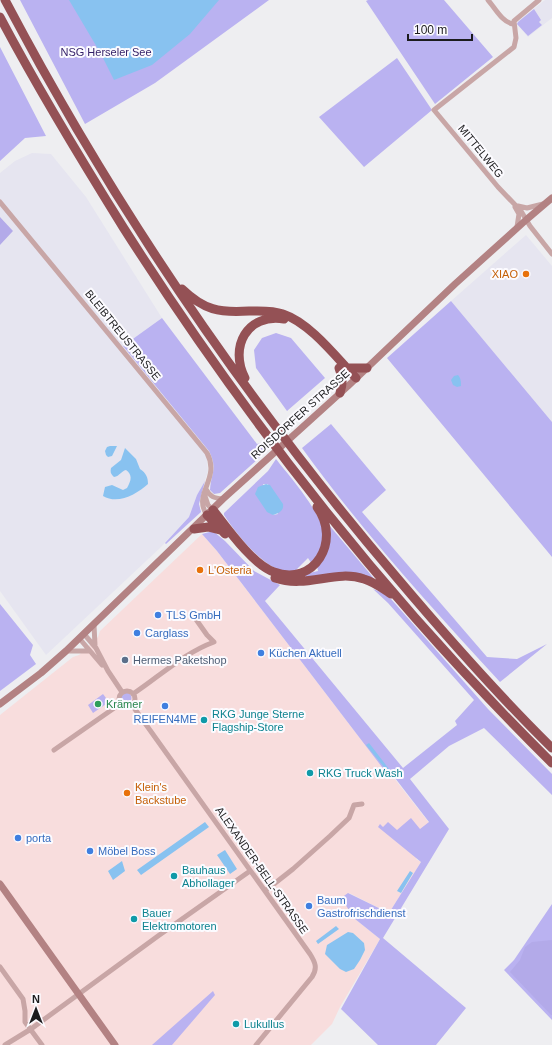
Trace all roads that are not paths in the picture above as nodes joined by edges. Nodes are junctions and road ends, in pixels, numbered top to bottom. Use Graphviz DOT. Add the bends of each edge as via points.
graph roads {
  1 [pos="5,0"];
  2 [pos="488,0"];
  3 [pos="539,0"];
  4 [pos="0,17"];
  5 [pos="513,24"];
  6 [pos="552,198"];
  7 [pos="0,202"];
  8 [pos="513,203"];
  9 [pos="544,204"];
  10 [pos="526,220"];
  11 [pos="518,227"];
  12 [pos="552,254"];
  13 [pos="169,277"];
  14 [pos="343,368"];
  15 [pos="367,368"];
  16 [pos="354,380"];
  17 [pos="340,393"];
  18 [pos="259,404"];
  19 [pos="297,476"];
  20 [pos="205,491"];
  21 [pos="223,499"];
  22 [pos="210,513"];
  23 [pos="194,529"];
  24 [pos="222,531"];
  25 [pos="400,601"];
  26 [pos="195,618"];
  27 [pos="94,625"];
  28 [pos="82,636"];
  29 [pos="96,648"];
  30 [pos="66,651"];
  31 [pos="90,651"];
  32 [pos="108,671"];
  33 [pos="122,692"];
  34 [pos="133,694"];
  35 [pos="0,704"];
  36 [pos="120,704"];
  37 [pos="132,705"];
  38 [pos="552,748"];
  39 [pos="54,750"];
  40 [pos="552,763"];
  41 [pos="362,804"];
  42 [pos="250,871"];
  43 [pos="0,884"];
  44 [pos="265,891"];
  45 [pos="0,967"];
  46 [pos="30,1029"];
  47 [pos="5,1045"];
  48 [pos="42,1045"];
  49 [pos="115,1045"];
  50 [pos="256,1045"];
  1 -- 13 [label="highway" via="108,181"];
  2 -- 5 [label="street" via="509,24"];
  3 -- 5 [label="street"];
  4 -- 19 [label="highway" via="66,135 157,280"];
  5 -- 8 [label="street, MITTELWEG" via="516,38 514,47 434,110"];
  6 -- 9 [label="main road, ROISDORFER STRASSE"];
  7 -- 20 [label="street, BLEIBTREUSTRASSE" via="207,453 211,474"];
  8 -- 9 [label="street" via="527,208"];
  8 -- 10 [label="street, MITTELWEG" via="521,210"];
  8 -- 11 [label="street, MITTELWEG" via="519,214"];
  9 -- 10 [label="main road, ROISDORFER STRASSE"];
  10 -- 11 [label="main road, ROISDORFER STRASSE"];
  10 -- 12 [label="street, MITTELWEG"];
  11 -- 15 [label="main road, ROISDORFER STRASSE"];
  13 -- 14 [label="highway" via="194,301 210,308 229,312 265,310 282,313 297,320 309,329"];
  13 -- 18 [label="highway"];
  14 -- 15 [label="highway"];
  14 -- 16 [label="highway"];
  14 -- 17 [label="highway"];
  14 -- 18 [label="highway" via="303,328 289,320 265,319 248,330 241,341 238,362"];
  15 -- 16 [label="main road, ROISDORFER STRASSE"];
  16 -- 17 [label="main road, ROISDORFER STRASSE"];
  17 -- 21 [label="main road, ROISDORFER STRASSE"];
  18 -- 38 [label="highway" via="361,536 424,610 503,699"];
  19 -- 22 [label="highway" via="322,514 328,533 322,556 302,572 283,575 263,566"];
  19 -- 25 [label="highway"];
  20 -- 21 [label="street" via="213,497"];
  20 -- 22 [label="street, BLEIBTREUSTRASSE" via="203,506"];
  21 -- 22 [label="main road, ROISDORFER STRASSE"];
  22 -- 23 [label="main road, ROISDORFER STRASSE"];
  22 -- 24 [label="highway"];
  23 -- 24 [label="highway" via="208,527"];
  23 -- 27 [label="main road, ROISDORFER STRASSE"];
  24 -- 25 [label="highway" via="258,568 273,577 292,582 348,576 362,578 375,583"];
  25 -- 40 [label="highway" via="481,692"];
  26 -- 34 [label="street" via="214,642 187,655"];
  27 -- 28 [label="main road, ROISDORFER STRASSE"];
  27 -- 29 [label="street"];
  28 -- 29 [label="street"];
  28 -- 30 [label="main road, ROISDORFER STRASSE"];
  28 -- 31 [label="street"];
  29 -- 32 [label="street"];
  30 -- 31 [label="street"];
  30 -- 35 [label="main road, ROISDORFER STRASSE"];
  31 -- 32 [label="street"];
  32 -- 33 [label="street"];
  33 -- 34 [label="street" via="128,690"];
  33 -- 36 [label="street" via="119,697"];
  34 -- 37 [label="street" via="135,700"];
  36 -- 37 [label="street" via="126,707"];
  36 -- 39 [label="street"];
  37 -- 42 [label="street, ALEXANDER-BELL-STRASSE"];
  41 -- 44 [label="street" via="354,805 349,818 335,832"];
  42 -- 44 [label="street, ALEXANDER-BELL-STRASSE"];
  42 -- 46 [label="street"];
  43 -- 49 [label="main road"];
  44 -- 50 [label="street, ALEXANDER-BELL-STRASSE" via="313,959 316,968 312,977"];
  45 -- 46 [label="street" via="23,999 25,1022"];
  46 -- 47 [label="street"];
  46 -- 48 [label="street"];
}
